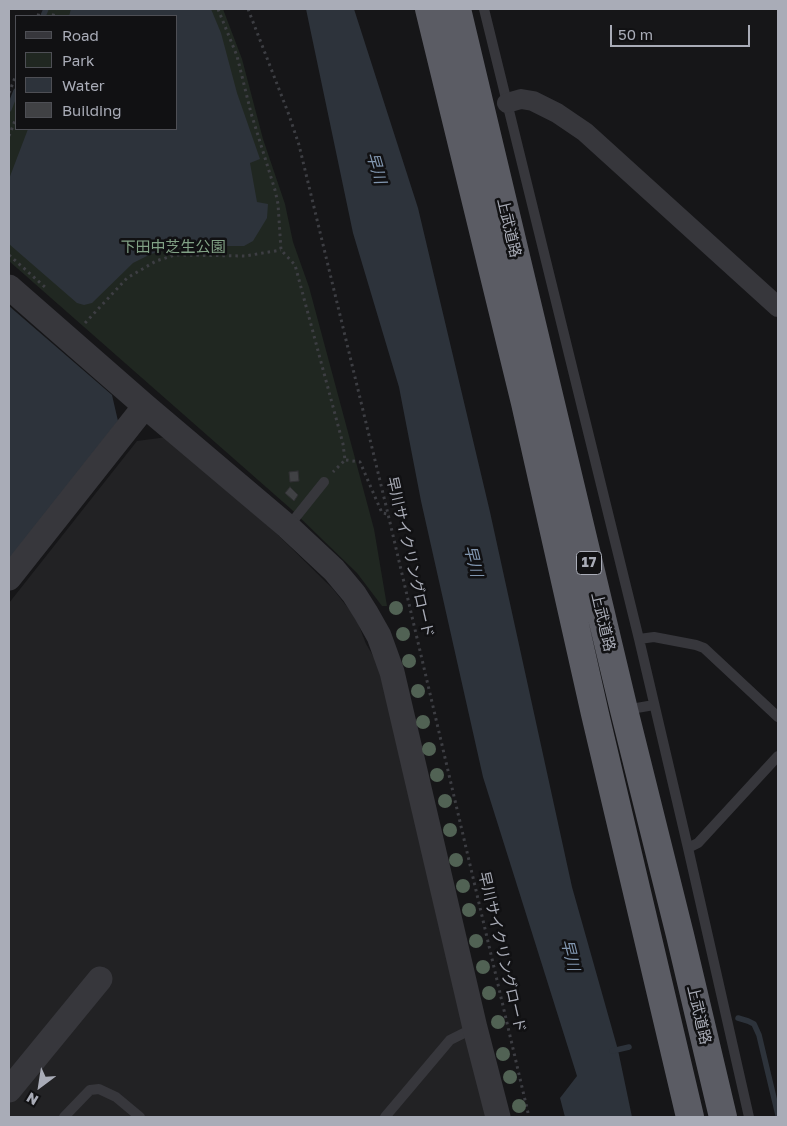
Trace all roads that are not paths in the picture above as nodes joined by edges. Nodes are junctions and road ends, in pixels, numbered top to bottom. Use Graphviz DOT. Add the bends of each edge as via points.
graph roads {
  1 [pos="429,9"];
  2 [pos="457,9"];
  3 [pos="484,9"];
  4 [pos="507,103"];
  5 [pos="9,287"];
  6 [pos="778,307"];
  7 [pos="145,406"];
  8 [pos="324,482"];
  9 [pos="288,526"];
  10 [pos="9,578"];
  11 [pos="639,639"];
  12 [pos="654,705"];
  13 [pos="624,710"];
  14 [pos="778,717"];
  15 [pos="778,756"];
  16 [pos="688,848"];
  17 [pos="100,979"];
  18 [pos="475,1028"];
  19 [pos="9,1090"];
  20 [pos="64,1117"];
  21 [pos="140,1117"];
  22 [pos="385,1117"];
  23 [pos="498,1117"];
  24 [pos="690,1117"];
  25 [pos="723,1117"];
  26 [pos="748,1117"];
  1 -- 24 [label="highway, 上武道路 / 17" via="525,403"];
  2 -- 13 [label="highway, 上武道路 / 17"];
  3 -- 4 [label="lane"];
  4 -- 6 [label="street" via="521,99 534,101 585,132"];
  4 -- 11 [label="lane"];
  5 -- 7 [label="street"];
  7 -- 9 [label="street"];
  7 -- 10 [label="street"];
  8 -- 9 [label="lane"];
  9 -- 18 [label="street" via="354,594 378,636 392,672"];
  11 -- 12 [label="lane"];
  11 -- 14 [label="lane" via="654,637 704,648"];
  12 -- 13 [label="lane"];
  12 -- 16 [label="lane"];
  13 -- 25 [label="highway, 上武道路 / 17"];
  15 -- 16 [label="lane" via="698,843"];
  16 -- 26 [label="lane"];
  17 -- 19 [label="street"];
  18 -- 22 [label="lane" via="450,1040"];
  18 -- 23 [label="street"];
  20 -- 21 [label="lane" via="90,1090 99,1089 116,1097"];
}
